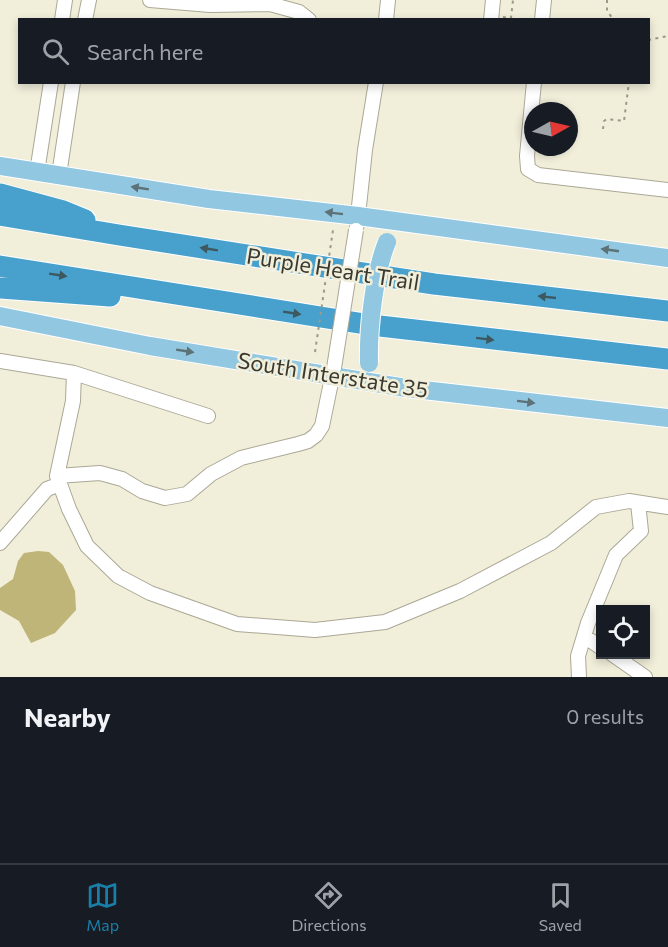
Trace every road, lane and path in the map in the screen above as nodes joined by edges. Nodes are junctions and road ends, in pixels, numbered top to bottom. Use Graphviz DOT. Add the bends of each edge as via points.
graph roads {
  1 [pos="65,0"];
  2 [pos="89,0"];
  3 [pos="150,0"];
  4 [pos="388,0"];
  5 [pos="493,0"];
  6 [pos="544,0"];
  7 [pos="607,0"];
  8 [pos="270,2"];
  9 [pos="62,18"];
  10 [pos="85,18"];
  11 [pos="306,18"];
  12 [pos="386,18"];
  13 [pos="491,18"];
  14 [pos="542,18"];
  15 [pos="612,18"];
  16 [pos="668,36"];
  17 [pos="650,40"];
  18 [pos="51,84"];
  19 [pos="73,84"];
  20 [pos="376,84"];
  21 [pos="534,84"];
  22 [pos="629,84"];
  23 [pos="45,123"];
  24 [pos="66,125"];
  25 [pos="603,129"];
  26 [pos="0,166"];
  27 [pos="37,172"];
  28 [pos="59,176"];
  29 [pos="668,190"];
  30 [pos="0,194"];
  31 [pos="0,214"];
  32 [pos="357,223"];
  33 [pos="430,227"];
  34 [pos="333,230"];
  35 [pos="119,235"];
  36 [pos="668,258"];
  37 [pos="0,266"];
  38 [pos="0,288"];
  39 [pos="255,307"];
  40 [pos="668,311"];
  41 [pos="0,316"];
  42 [pos="315,352"];
  43 [pos="668,359"];
  44 [pos="0,361"];
  45 [pos="334,372"];
  46 [pos="74,373"];
  47 [pos="405,388"];
  48 [pos="208,416"];
  49 [pos="668,418"];
  50 [pos="59,480"];
  51 [pos="638,503"];
  52 [pos="668,507"];
  53 [pos="0,543"];
  54 [pos="584,636"];
  55 [pos="596,644"];
  56 [pos="619,659"];
  57 [pos="579,677"];
  58 [pos="645,677"];
  1 -- 9 [label="street"];
  2 -- 10 [label="street"];
  3 -- 8 [label="street" via="210,5"];
  4 -- 12 [label="street"];
  5 -- 13 [label="street"];
  6 -- 14 [label="street"];
  7 -- 15 [label="path" via="607,11"];
  8 -- 11 [label="street"];
  16 -- 17 [label="path"];
  18 -- 23 [label="street"];
  19 -- 24 [label="street"];
  20 -- 32 [label="street"];
  21 -- 29 [label="street" via="528,169 538,175"];
  22 -- 25 [label="path" via="624,121 607,119"];
  23 -- 24 [label="street"];
  23 -- 27 [label="street"];
  24 -- 28 [label="street"];
  26 -- 27 [label="main road"];
  27 -- 28 [label="main road"];
  32 -- 28 [label="main road, one-way"];
  30 -- 35 [label="highway" via="63,211"];
  31 -- 35 [label="highway, Purple Heart Trail"];
  32 -- 33 [label="main road"];
  32 -- 45 [label="street, bridge"];
  36 -- 33 [label="main road, one-way"];
  33 -- 47 [label="main road, bridge" via="398,234 387,242 374,301 369,363 377,377"];
  34 -- 42 [label="path, bridge"];
  40 -- 35 [label="highway, Purple Heart Trail, one-way" via="434,284"];
  37 -- 39 [label="highway, one-way"];
  38 -- 39 [label="highway"];
  39 -- 43 [label="highway, one-way" via="372,325"];
  41 -- 45 [label="main road, South Interstate 35, one-way" via="150,346"];
  44 -- 46 [label="street"];
  45 -- 47 [label="main road, South Interstate 35"];
  45 -- 50 [label="street" via="322,426 316,435 308,441 241,458 211,474 187,495 165,498 142,491 122,478 100,473"];
  46 -- 48 [label="street"];
  46 -- 50 [label="street"];
  47 -- 49 [label="main road, South Interstate 35, one-way"];
  50 -- 51 [label="street" via="87,546 118,576 150,593 237,624 315,630 385,622 460,591 551,543 596,507"];
  50 -- 53 [label="street"];
  51 -- 52 [label="street"];
  51 -- 54 [label="street" via="641,531 616,555"];
  54 -- 55 [label="street"];
  54 -- 57 [label="street" via="578,656"];
  56 -- 58 [label="street"];
}
